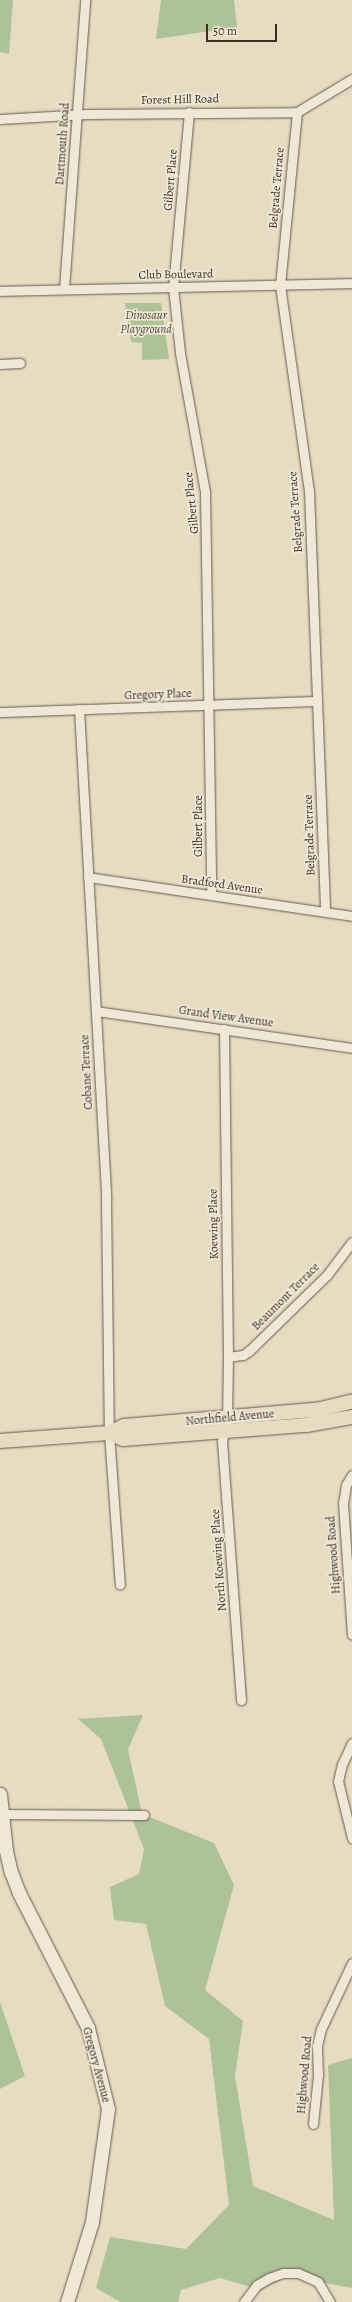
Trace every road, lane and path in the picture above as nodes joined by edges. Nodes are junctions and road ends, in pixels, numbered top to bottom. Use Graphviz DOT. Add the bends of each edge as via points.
graph roads {
  1 [pos="85,0"];
  2 [pos="352,79"];
  3 [pos="189,112"];
  4 [pos="297,112"];
  5 [pos="78,115"];
  6 [pos="0,119"];
  7 [pos="352,283"];
  8 [pos="280,285"];
  9 [pos="173,287"];
  10 [pos="64,290"];
  11 [pos="0,291"];
  12 [pos="0,364"];
  13 [pos="20,364"];
  14 [pos="317,701"];
  15 [pos="210,705"];
  16 [pos="79,709"];
  17 [pos="0,712"];
  18 [pos="88,877"];
  19 [pos="211,895"];
  20 [pos="325,912"];
  21 [pos="352,916"];
  22 [pos="96,1011"];
  23 [pos="224,1029"];
  24 [pos="352,1048"];
  25 [pos="352,1242"];
  26 [pos="228,1357"];
  27 [pos="351,1406"];
  28 [pos="352,1417"];
  29 [pos="226,1424"];
  30 [pos="109,1433"];
  31 [pos="0,1441"];
  32 [pos="352,1475"];
  33 [pos="120,1585"];
  34 [pos="352,1635"];
  35 [pos="241,1700"];
  36 [pos="352,1743"];
  37 [pos="0,1794"];
  38 [pos="1,1813"];
  39 [pos="144,1815"];
  40 [pos="352,1838"];
  41 [pos="352,1963"];
  42 [pos="313,2124"];
  43 [pos="67,2302"];
  44 [pos="244,2302"];
  45 [pos="330,2302"];
  1 -- 5 [label="street, Dartmouth Road"];
  2 -- 4 [label="street"];
  3 -- 4 [label="street, Forest Hill Road"];
  3 -- 5 [label="street, Forest Hill Road"];
  3 -- 9 [label="street, Gilbert Place"];
  4 -- 8 [label="street, Belgrade Terrace"];
  5 -- 6 [label="street, Forest Hill Road"];
  5 -- 10 [label="street, Dartmouth Road"];
  7 -- 8 [label="street, Club Boulevard"];
  8 -- 9 [label="street, Club Boulevard"];
  8 -- 14 [label="street, Belgrade Terrace" via="309,491"];
  9 -- 10 [label="street, Club Boulevard"];
  9 -- 15 [label="street, Gilbert Place" via="180,353 205,492"];
  10 -- 11 [label="street, Club Boulevard"];
  12 -- 13 [label="street"];
  14 -- 15 [label="street, Gregory Place"];
  14 -- 20 [label="street, Belgrade Terrace"];
  15 -- 16 [label="street, Gregory Place"];
  15 -- 19 [label="street, Gilbert Place"];
  16 -- 17 [label="street, Gregory Place"];
  16 -- 18 [label="street, Cobane Terrace"];
  18 -- 19 [label="street, Bradford Avenue"];
  18 -- 22 [label="street, Cobane Terrace"];
  19 -- 20 [label="street, Bradford Avenue"];
  20 -- 21 [label="street, Bradford Avenue"];
  22 -- 23 [label="street, Grand View Avenue"];
  22 -- 30 [label="street, Cobane Terrace" via="106,1198"];
  23 -- 24 [label="street, Grand View Avenue"];
  23 -- 26 [label="street, Koewing Place"];
  25 -- 26 [label="street, Beaumont Terrace" via="327,1275 249,1351 243,1355"];
  26 -- 29 [label="street, Koewing Place"];
  27 -- 29 [label="main road, Northfield Avenue"];
  28 -- 29 [label="main road, Northfield Avenue" via="306,1425"];
  29 -- 30 [label="main road, Northfield Avenue" via="123,1439"];
  29 -- 35 [label="street, North Koewing Place" via="222,1441"];
  30 -- 31 [label="main road, Northfield Avenue"];
  30 -- 33 [label="street, Cobane Terrace"];
  32 -- 34 [label="street, Highwood Road" via="346,1485 343,1504"];
  36 -- 40 [label="street" via="342,1764 338,1781"];
  37 -- 38 [label="main road, Gregory Avenue"];
  38 -- 39 [label="street"];
  38 -- 43 [label="main road, Gregory Avenue" via="6,1851 19,1893 88,2028 108,2109 92,2222"];
  41 -- 42 [label="street, Highwood Road" via="321,2029 317,2046 318,2075"];
  44 -- 45 [label="street" via="257,2285 269,2278 290,2273 312,2278 322,2286"];
}
